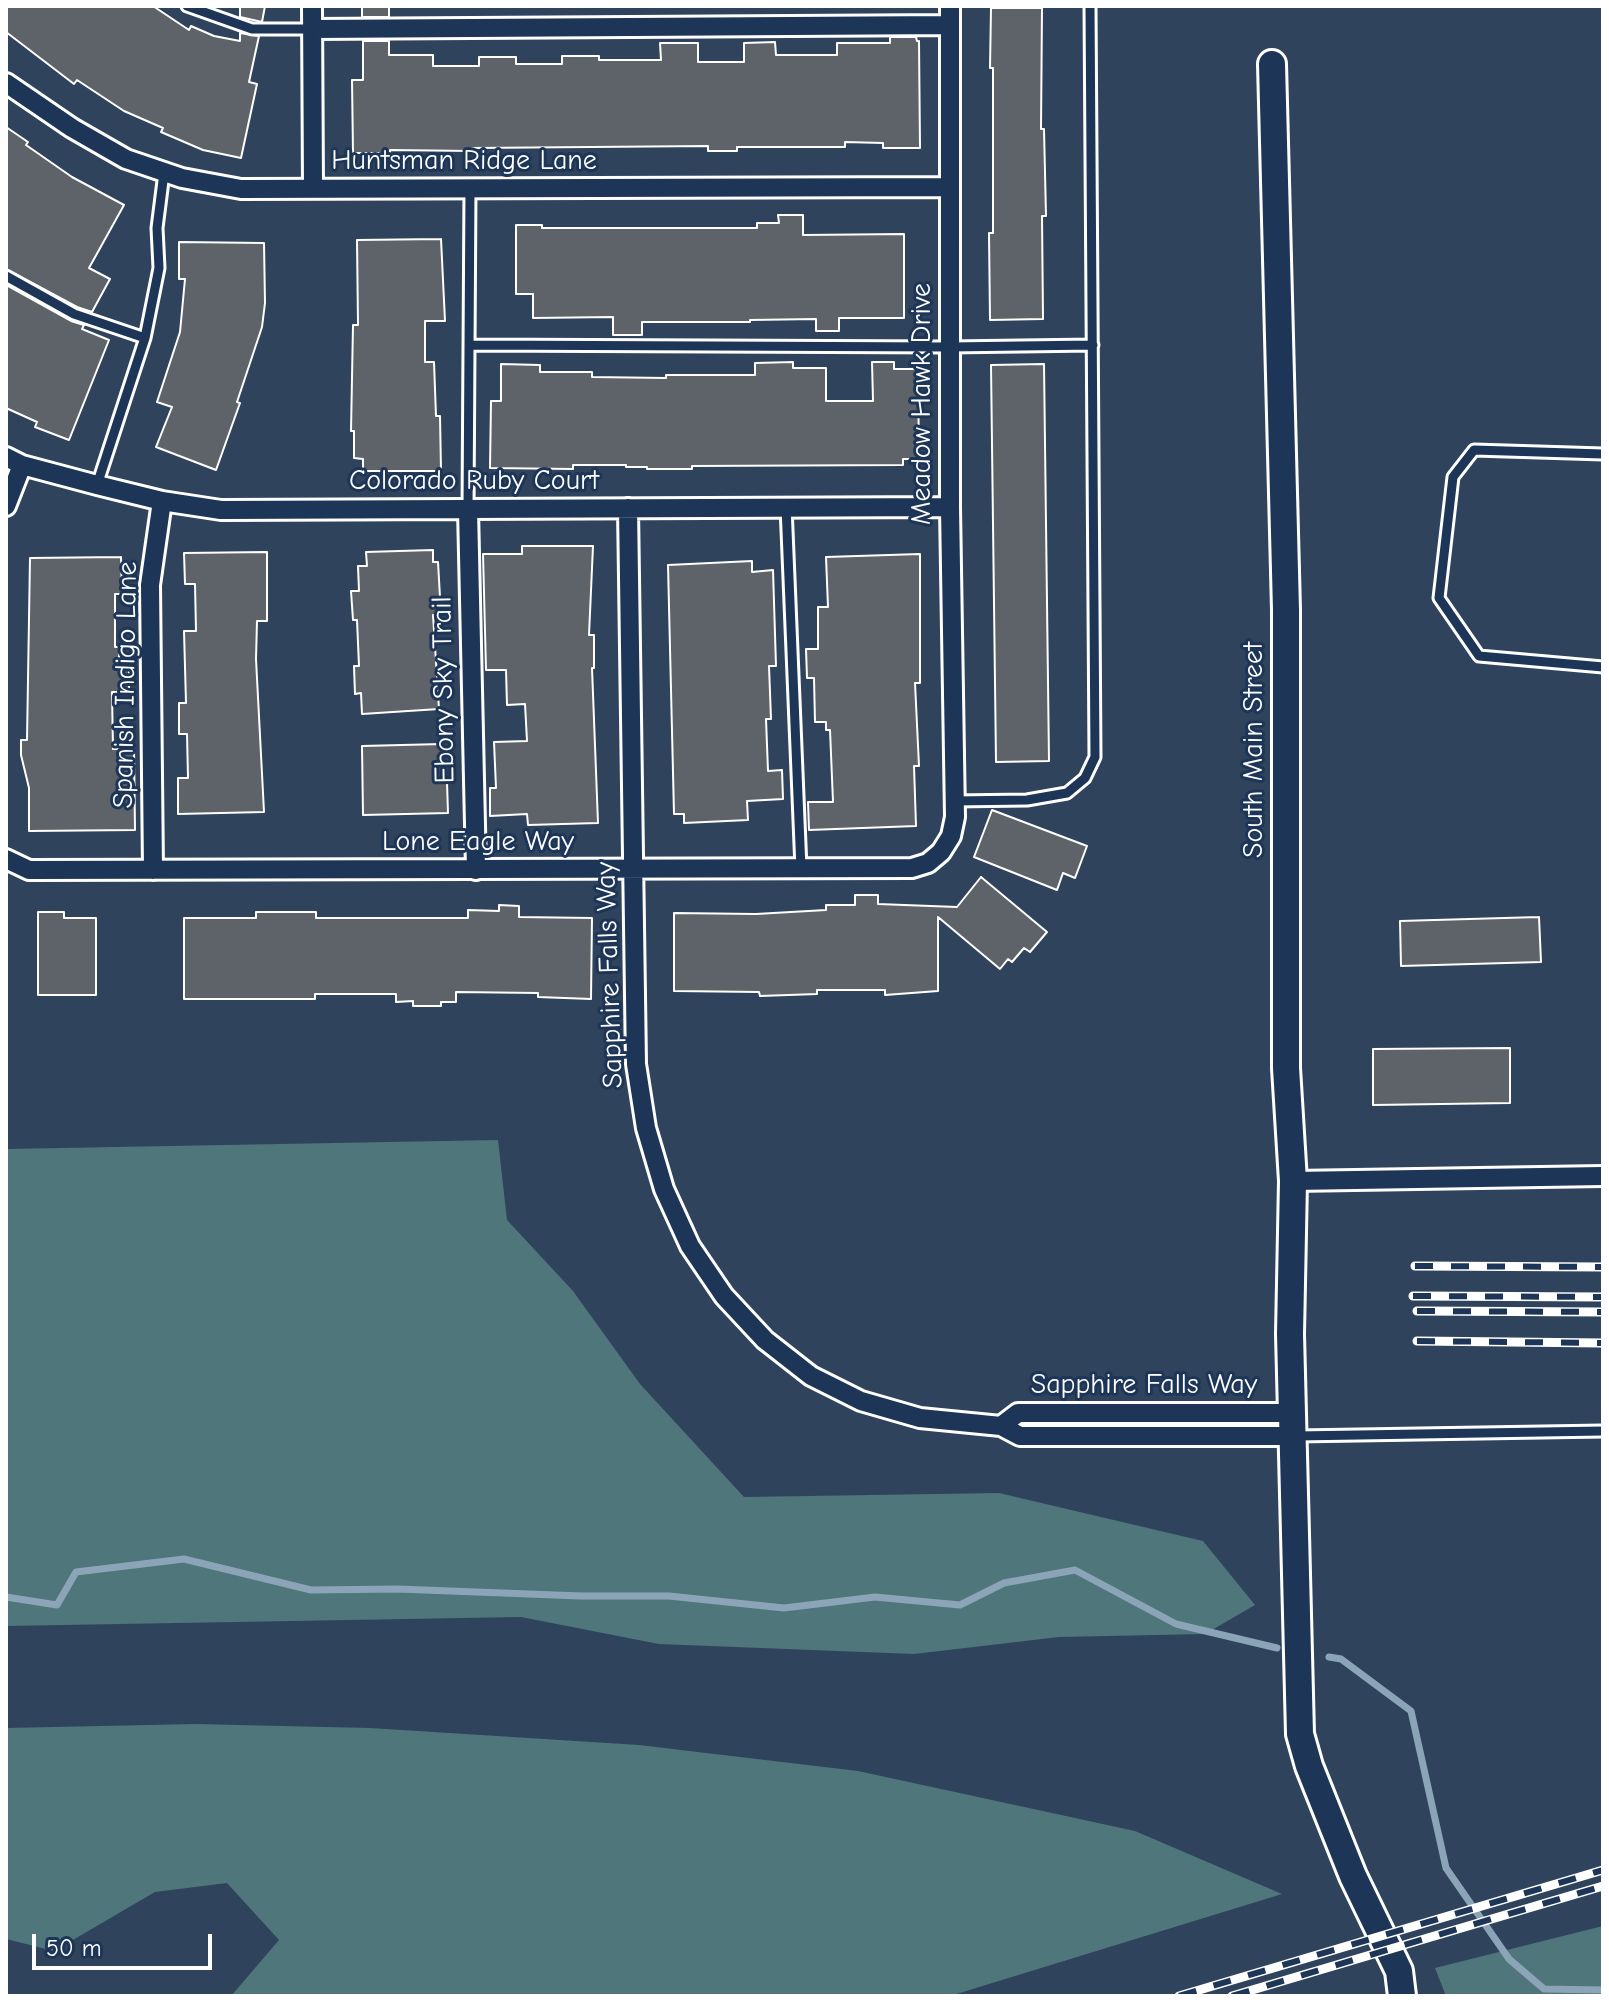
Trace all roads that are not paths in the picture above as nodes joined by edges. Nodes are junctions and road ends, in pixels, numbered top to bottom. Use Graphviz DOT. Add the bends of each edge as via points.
graph roads {
  1 [pos="187,6"];
  2 [pos="312,6"];
  3 [pos="1090,6"];
  4 [pos="950,15"];
  5 [pos="312,29"];
  6 [pos="1272,64"];
  7 [pos="6,83"];
  8 [pos="164,173"];
  9 [pos="949,187"];
  10 [pos="313,189"];
  11 [pos="470,189"];
  12 [pos="6,276"];
  13 [pos="145,338"];
  14 [pos="469,345"];
  15 [pos="1093,345"];
  16 [pos="949,347"];
  17 [pos="1603,454"];
  18 [pos="14,461"];
  19 [pos="97,485"];
  20 [pos="162,501"];
  21 [pos="6,506"];
  22 [pos="786,506"];
  23 [pos="950,507"];
  24 [pos="628,508"];
  25 [pos="468,509"];
  26 [pos="1603,667"];
  27 [pos="954,801"];
  28 [pos="6,859"];
  29 [pos="635,869"];
  30 [pos="801,869"];
  31 [pos="153,870"];
  32 [pos="476,870"];
  33 [pos="1603,1176"];
  34 [pos="1293,1181"];
  35 [pos="1293,1425"];
  36 [pos="1603,1431"];
  37 [pos="1402,1996"];
  1 -- 5 [label="lane" via="252,29"];
  2 -- 5 [label="street"];
  3 -- 15 [label="lane"];
  4 -- 5 [label="street"];
  4 -- 9 [label="street, Meadow Hawk Drive"];
  5 -- 10 [label="street"];
  6 -- 34 [label="street, South Main Street" via="1286,610 1286,1068"];
  7 -- 8 [label="street, Huntsman Ridge Lane" via="98,145"];
  8 -- 10 [label="street, Huntsman Ridge Lane" via="241,189"];
  8 -- 13 [label="lane" via="157,228 159,268"];
  9 -- 11 [label="street, Huntsman Ridge Lane"];
  9 -- 16 [label="street, Meadow Hawk Drive"];
  10 -- 11 [label="street, Huntsman Ridge Lane"];
  11 -- 14 [label="lane"];
  12 -- 13 [label="lane" via="74,314"];
  13 -- 19 [label="lane"];
  14 -- 16 [label="lane"];
  14 -- 25 [label="lane"];
  15 -- 16 [label="lane"];
  15 -- 27 [label="lane" via="1095,757 1085,778 1067,793 1027,800"];
  16 -- 23 [label="street, Meadow Hawk Drive"];
  17 -- 26 [label="lane" via="1474,450 1453,477 1439,598 1479,656"];
  18 -- 19 [label="street, Colorado Ruby Court"];
  18 -- 21 [label="street"];
  19 -- 20 [label="street, Colorado Ruby Court"];
  20 -- 25 [label="street, Colorado Ruby Court" via="221,510"];
  20 -- 31 [label="street, Spanish Indigo Lane" via="150,585"];
  22 -- 23 [label="street, Colorado Ruby Court"];
  22 -- 24 [label="street, Colorado Ruby Court"];
  22 -- 30 [label="lane"];
  23 -- 27 [label="street, Meadow Hawk Drive"];
  24 -- 25 [label="street, Colorado Ruby Court"];
  24 -- 29 [label="street, Sapphire Falls Way"];
  25 -- 32 [label="street, Ebony Sky Trail"];
  27 -- 30 [label="street, Lone Eagle Way" via="951,836 928,863 912,868"];
  28 -- 31 [label="street, Lone Eagle Way" via="29,870"];
  29 -- 30 [label="street, Lone Eagle Way"];
  29 -- 32 [label="street, Lone Eagle Way"];
  29 -- 35 [label="street, Sapphire Falls Way" via="636,1064 646,1128 664,1189 699,1258 724,1296 765,1340 811,1376 861,1401 920,1418 1001,1426 1018,1413"];
  31 -- 32 [label="street, Lone Eagle Way"];
  33 -- 34 [label="street"];
  34 -- 35 [label="street, South Main Street"];
  35 -- 36 [label="lane"];
  35 -- 37 [label="street, South Main Street" via="1300,1734 1353,1876 1399,1971"];
}
